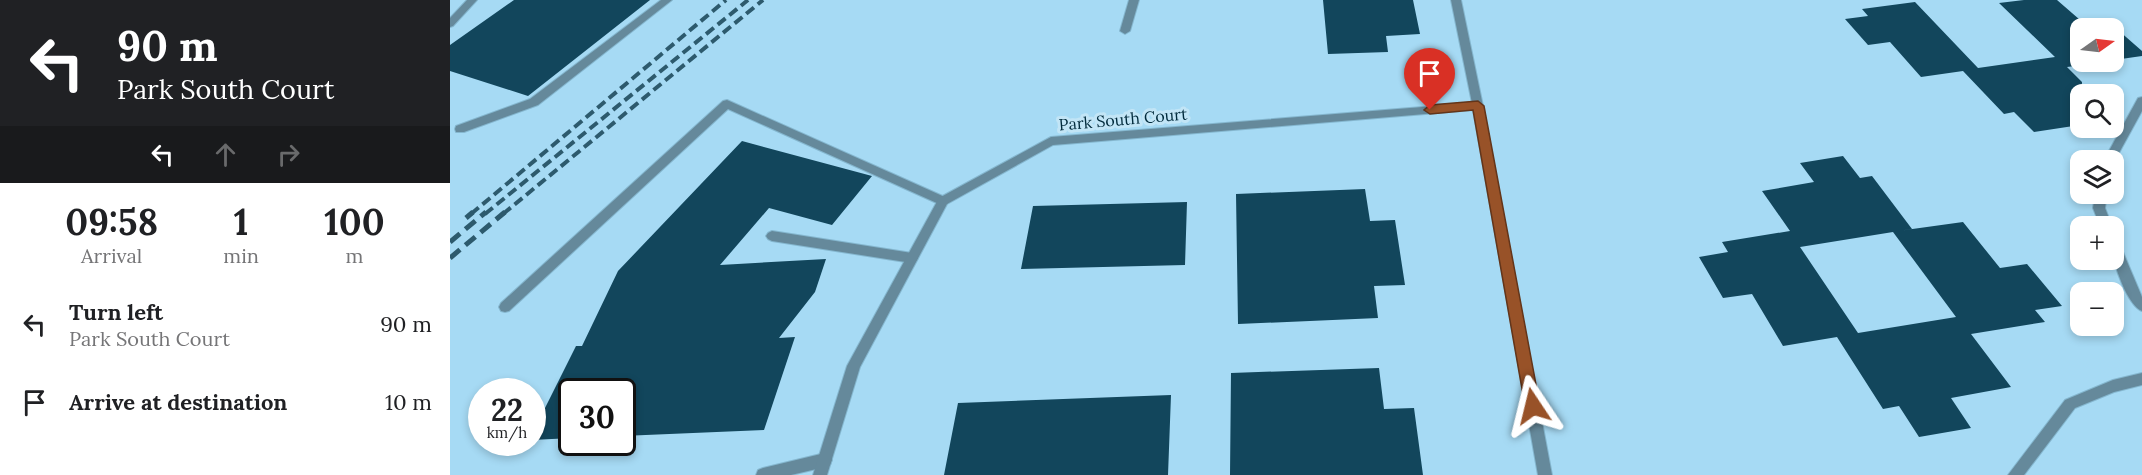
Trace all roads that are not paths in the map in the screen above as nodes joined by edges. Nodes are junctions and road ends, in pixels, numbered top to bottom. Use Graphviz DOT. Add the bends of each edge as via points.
graph roads {
  1 [pos="472,0"];
  2 [pos="667,0"];
  3 [pos="1134,0"];
  4 [pos="1456,0"];
  5 [pos="450,24"];
  6 [pos="1125,31"];
  7 [pos="2142,101"];
  8 [pos="1478,106"];
  9 [pos="460,129"];
  10 [pos="2115,150"];
  11 [pos="943,201"];
  12 [pos="772,236"];
  13 [pos="912,258"];
  14 [pos="2123,270"];
  15 [pos="2142,306"];
  16 [pos="505,307"];
  17 [pos="2142,379"];
  18 [pos="825,460"];
  19 [pos="763,475"];
  20 [pos="820,475"];
  21 [pos="1545,475"];
  22 [pos="2015,475"];
  1 -- 5 [label="street"];
  2 -- 9 [label="street" via="534,102"];
  3 -- 6 [label="street"];
  4 -- 8 [label="street"];
  7 -- 10 [label="street"];
  8 -- 11 [label="street, Park South Court" via="1051,141"];
  8 -- 21 [label="street"];
  11 -- 13 [label="street"];
  11 -- 16 [label="street" via="727,104"];
  12 -- 13 [label="street"];
  13 -- 18 [label="street" via="854,366"];
  14 -- 15 [label="street" via="2134,298"];
  17 -- 22 [label="street" via="2070,404"];
  18 -- 19 [label="street"];
  18 -- 20 [label="street"];
}
